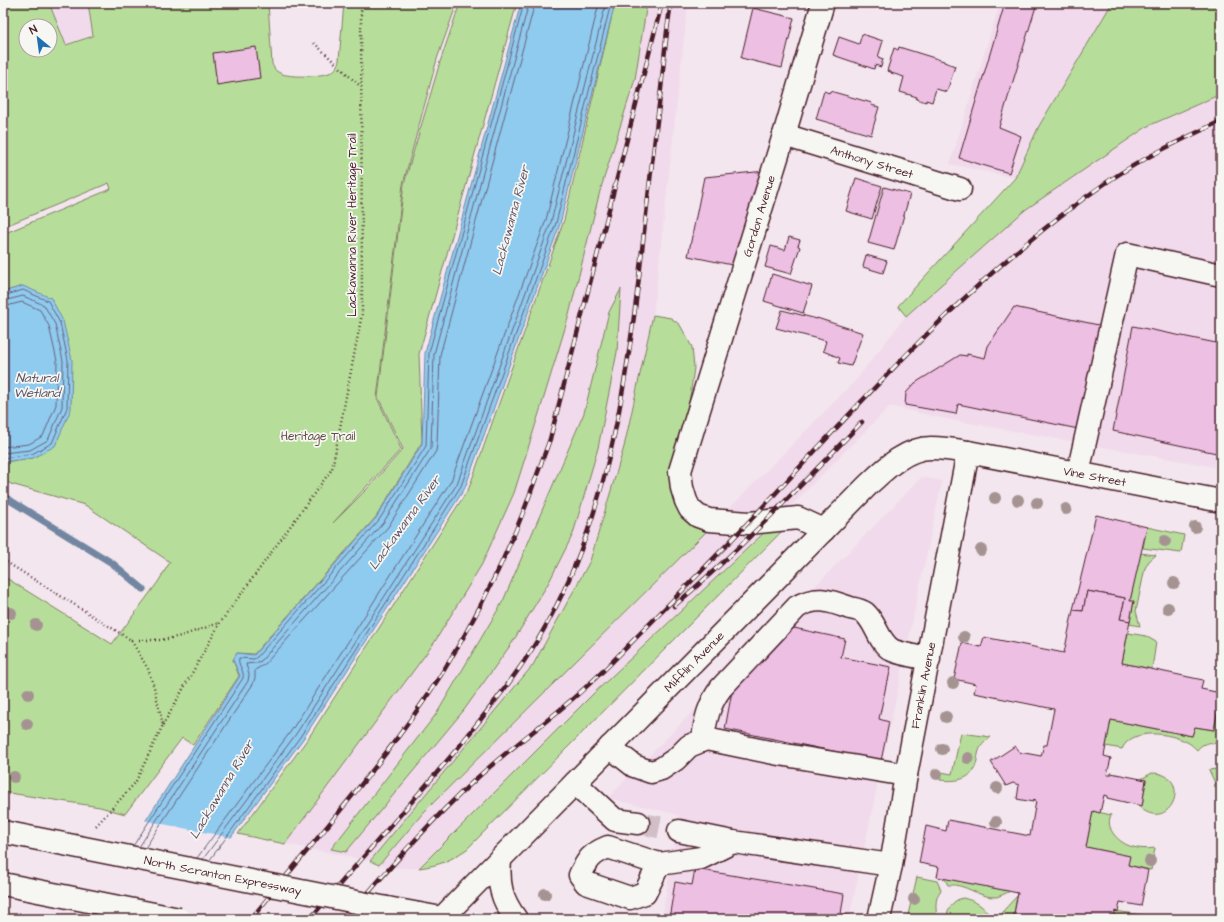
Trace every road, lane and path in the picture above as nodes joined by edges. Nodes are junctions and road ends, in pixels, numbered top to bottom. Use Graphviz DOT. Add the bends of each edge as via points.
graph roads {
  1 [pos="361,3"];
  2 [pos="823,3"];
  3 [pos="314,43"];
  4 [pos="361,87"];
  5 [pos="784,135"];
  6 [pos="960,189"];
  7 [pos="1221,275"];
  8 [pos="968,452"];
  9 [pos="1078,473"];
  10 [pos="1221,501"];
  11 [pos="824,530"];
  12 [pos="3,560"];
  13 [pos="220,623"];
  14 [pos="131,640"];
  15 [pos="928,659"];
  16 [pos="163,725"];
  17 [pos="703,740"];
  18 [pos="610,747"];
  19 [pos="906,775"];
  20 [pos="575,783"];
  21 [pos="615,820"];
  22 [pos="638,823"];
  23 [pos="94,828"];
  24 [pos="678,831"];
  25 [pos="3,832"];
  26 [pos="733,842"];
  27 [pos="608,847"];
  28 [pos="500,860"];
  29 [pos="659,864"];
  30 [pos="891,865"];
  31 [pos="3,884"];
  32 [pos="38,913"];
  33 [pos="35,919"];
  34 [pos="179,919"];
  35 [pos="444,919"];
  36 [pos="516,919"];
  37 [pos="879,919"];
  1 -- 4 [label="path, Lackawanna River Heritage Trail"];
  2 -- 5 [label="main road, Gordon Avenue"];
  3 -- 4 [label="path"];
  4 -- 13 [label="path, Lackawanna River Heritage Trail" via="362,314 332,469"];
  5 -- 6 [label="main road, Anthony Street"];
  5 -- 11 [label="main road, Gordon Avenue" via="680,471 686,501 698,516 710,520 749,523 798,518"];
  7 -- 9 [label="main road" via="1127,254"];
  8 -- 9 [label="main road, Vine Street"];
  8 -- 11 [label="main road, Mifflin Avenue" via="929,448 904,456 881,472"];
  8 -- 15 [label="main road, Franklin Avenue"];
  9 -- 10 [label="main road, Vine Street"];
  11 -- 18 [label="main road, Mifflin Avenue"];
  12 -- 14 [label="path"];
  13 -- 14 [label="path" via="162,640"];
  13 -- 16 [label="path, Lackawanna River Heritage Trail"];
  14 -- 16 [label="path" via="148,669"];
  15 -- 17 [label="main road" via="893,651 883,643 864,612 826,600 805,602 792,612 721,688 709,708"];
  15 -- 19 [label="main road, Franklin Avenue"];
  16 -- 23 [label="path, Lackawanna River Heritage Trail" via="135,783"];
  17 -- 18 [label="main road" via="689,746 661,769 651,772 634,766"];
  17 -- 19 [label="main road"];
  18 -- 20 [label="main road, Mifflin Avenue"];
  19 -- 30 [label="main road, Franklin Avenue"];
  20 -- 21 [label="main road"];
  20 -- 28 [label="main road, Mifflin Avenue"];
  21 -- 22 [label="main road"];
  21 -- 27 [label="main road"];
  24 -- 26 [label="main road"];
  25 -- 35 [label="main road, North Scranton Expressway, bridge"];
  26 -- 29 [label="main road" via="701,858"];
  26 -- 30 [label="main road"];
  27 -- 29 [label="main road"];
  27 -- 29 [label="main road" via="594,853 586,864 580,875 586,883 630,898 645,892"];
  28 -- 35 [label="main road, Mifflin Avenue"];
  28 -- 36 [label="main road" via="501,893"];
  30 -- 37 [label="main road, Franklin Avenue"];
  31 -- 34 [label="main road, bridge"];
  32 -- 33 [label="path"];
}
